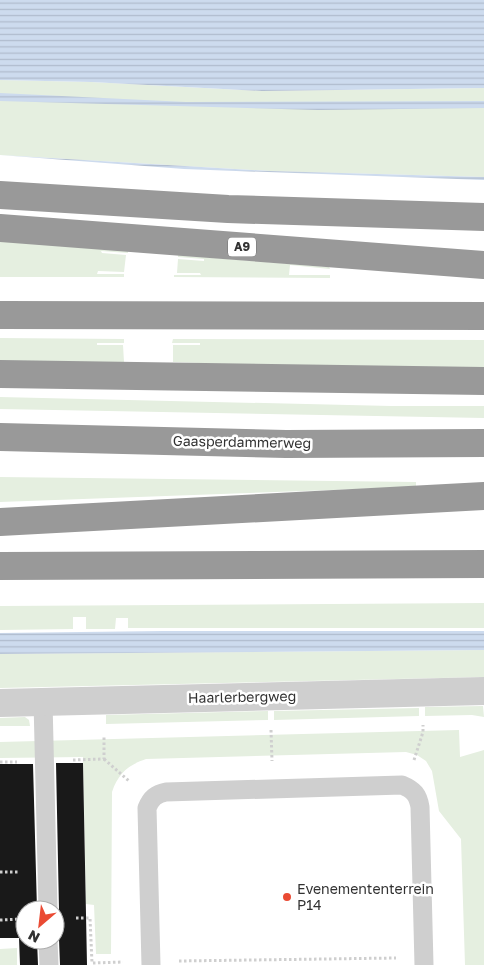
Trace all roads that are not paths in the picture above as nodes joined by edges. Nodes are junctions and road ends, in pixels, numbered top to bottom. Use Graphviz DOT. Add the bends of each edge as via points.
graph roads {
  1 [pos="0,195"];
  2 [pos="484,217"];
  3 [pos="0,228"];
  4 [pos="484,265"];
  5 [pos="0,315"];
  6 [pos="484,316"];
  7 [pos="0,374"];
  8 [pos="484,381"];
  9 [pos="0,436"];
  10 [pos="484,443"];
  11 [pos="484,496"];
  12 [pos="0,522"];
  13 [pos="484,564"];
  14 [pos="0,566"];
  15 [pos="484,691"];
  16 [pos="0,703"];
  17 [pos="43,714"];
  18 [pos="48,900"];
  19 [pos="48,950"];
  20 [pos="424,961"];
  21 [pos="151,963"];
  22 [pos="49,965"];
  1 -- 2 [label="highway" via="228,209"];
  3 -- 4 [label="highway, A9"];
  5 -- 6 [label="highway"];
  7 -- 8 [label="highway"];
  9 -- 10 [label="highway, Gaasperdammerweg" via="286,444"];
  11 -- 12 [label="highway"];
  13 -- 14 [label="highway"];
  15 -- 17 [label="street, Haarlerbergweg"];
  16 -- 17 [label="street, Haarlerbergweg"];
  17 -- 18 [label="lane"];
  19 -- 22 [label="lane"];
  20 -- 21 [label="lane" via="420,807 412,789 402,785 157,794 147,808"];
}
